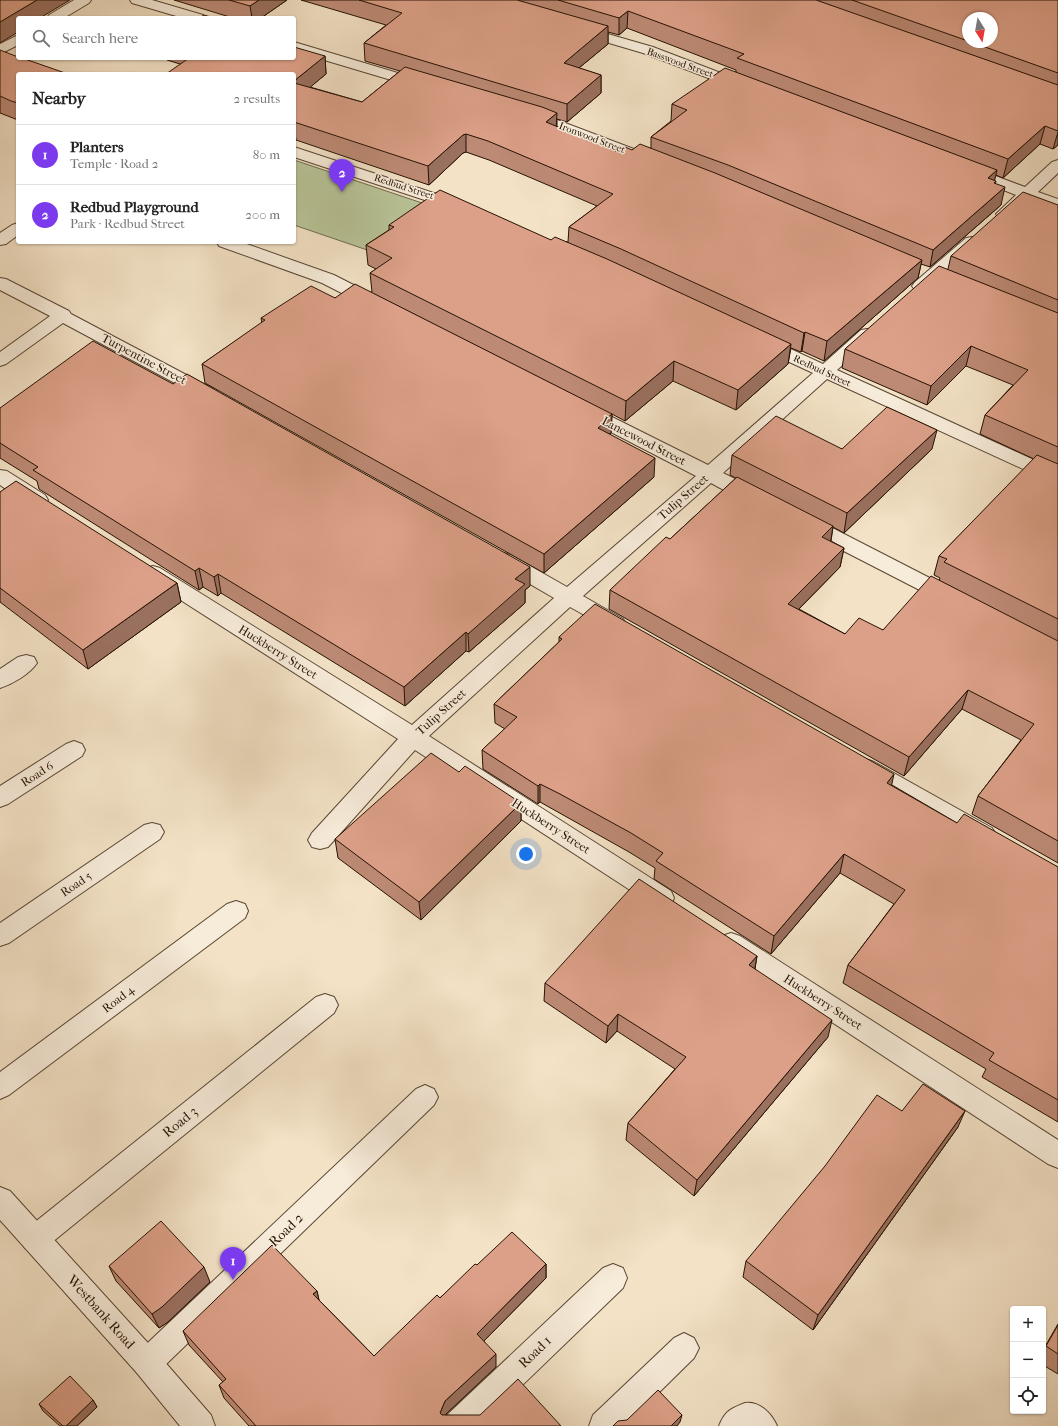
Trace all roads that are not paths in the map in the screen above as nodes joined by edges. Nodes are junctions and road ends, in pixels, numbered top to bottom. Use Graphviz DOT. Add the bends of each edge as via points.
graph roads {
  1 [pos="84,0"];
  2 [pos="137,0"];
  3 [pos="57,16"];
  4 [pos="191,16"];
  5 [pos="566,26"];
  6 [pos="16,40"];
  7 [pos="296,47"];
  8 [pos="0,50"];
  9 [pos="439,89"];
  10 [pos="752,90"];
  11 [pos="516,112"];
  12 [pos="296,153"];
  13 [pos="662,165"];
  14 [pos="953,165"];
  15 [pos="1058,165"];
  16 [pos="1027,193"];
  17 [pos="1058,205"];
  18 [pos="475,213"];
  19 [pos="16,229"];
  20 [pos="0,240"];
  21 [pos="232,244"];
  22 [pos="0,283"];
  23 [pos="910,296"];
  24 [pos="392,312"];
  25 [pos="63,315"];
  26 [pos="881,322"];
  27 [pos="747,336"];
  28 [pos="0,360"];
  29 [pos="824,372"];
  30 [pos="221,401"];
  31 [pos="568,402"];
  32 [pos="710,474"];
  33 [pos="0,476"];
  34 [pos="1058,479"];
  35 [pos="53,510"];
  36 [pos="485,550"];
  37 [pos="140,565"];
  38 [pos="568,596"];
  39 [pos="966,605"];
  40 [pos="630,632"];
  41 [pos="26,663"];
  42 [pos="0,680"];
  43 [pos="413,737"];
  44 [pos="74,750"];
  45 [pos="851,759"];
  46 [pos="0,798"];
  47 [pos="152,832"];
  48 [pos="320,840"];
  49 [pos="1003,846"];
  50 [pos="679,909"];
  51 [pos="236,911"];
  52 [pos="712,931"];
  53 [pos="0,936"];
  54 [pos="326,1005"];
  55 [pos="0,1087"];
  56 [pos="425,1097"];
  57 [pos="1058,1155"];
  58 [pos="0,1200"];
  59 [pos="35,1239"];
  60 [pos="613,1278"];
  61 [pos="684,1348"];
  62 [pos="147,1363"];
  63 [pos="200,1426"];
  64 [pos="458,1426"];
  65 [pos="604,1426"];
  1 -- 3 [label="street"];
  2 -- 4 [label="street"];
  5 -- 10 [label="street, Basswood Street" via="648,50"];
  6 -- 8 [label="street"];
  7 -- 9 [label="street"];
  11 -- 13 [label="street, Ironwood Street"];
  12 -- 18 [label="street, Redbud Street"];
  14 -- 16 [label="street"];
  15 -- 16 [label="street"];
  16 -- 17 [label="street"];
  16 -- 23 [label="street"];
  19 -- 20 [label="street"];
  21 -- 24 [label="street" via="328,279"];
  22 -- 25 [label="street, Turpentine Street"];
  25 -- 28 [label="street"];
  25 -- 30 [label="street, Turpentine Street"];
  26 -- 29 [label="street, Tulip Street"];
  27 -- 29 [label="street, Redbud Street"];
  29 -- 32 [label="street, Tulip Street"];
  29 -- 34 [label="street, Redbud Street"];
  31 -- 32 [label="street, Lancewood Street"];
  32 -- 38 [label="street, Tulip Street"];
  32 -- 39 [label="street, Lancewood Street"];
  33 -- 35 [label="street"];
  36 -- 38 [label="street"];
  37 -- 43 [label="street, Huckberry Street"];
  38 -- 40 [label="street"];
  38 -- 43 [label="street, Tulip Street"];
  41 -- 42 [label="street"];
  43 -- 48 [label="street, Tulip Street"];
  43 -- 50 [label="street, Huckberry Street"];
  44 -- 46 [label="street, Road 6"];
  45 -- 49 [label="street"];
  47 -- 53 [label="street, Road 5"];
  51 -- 55 [label="street, Road 4"];
  52 -- 57 [label="street, Huckberry Street"];
  54 -- 59 [label="street, Road 3"];
  56 -- 62 [label="street, Road 2"];
  58 -- 59 [label="street, Westbank Road"];
  59 -- 62 [label="street, Westbank Road"];
  60 -- 64 [label="street, Road 1"];
  61 -- 65 [label="street"];
  62 -- 63 [label="street, Westbank Road"];
}
